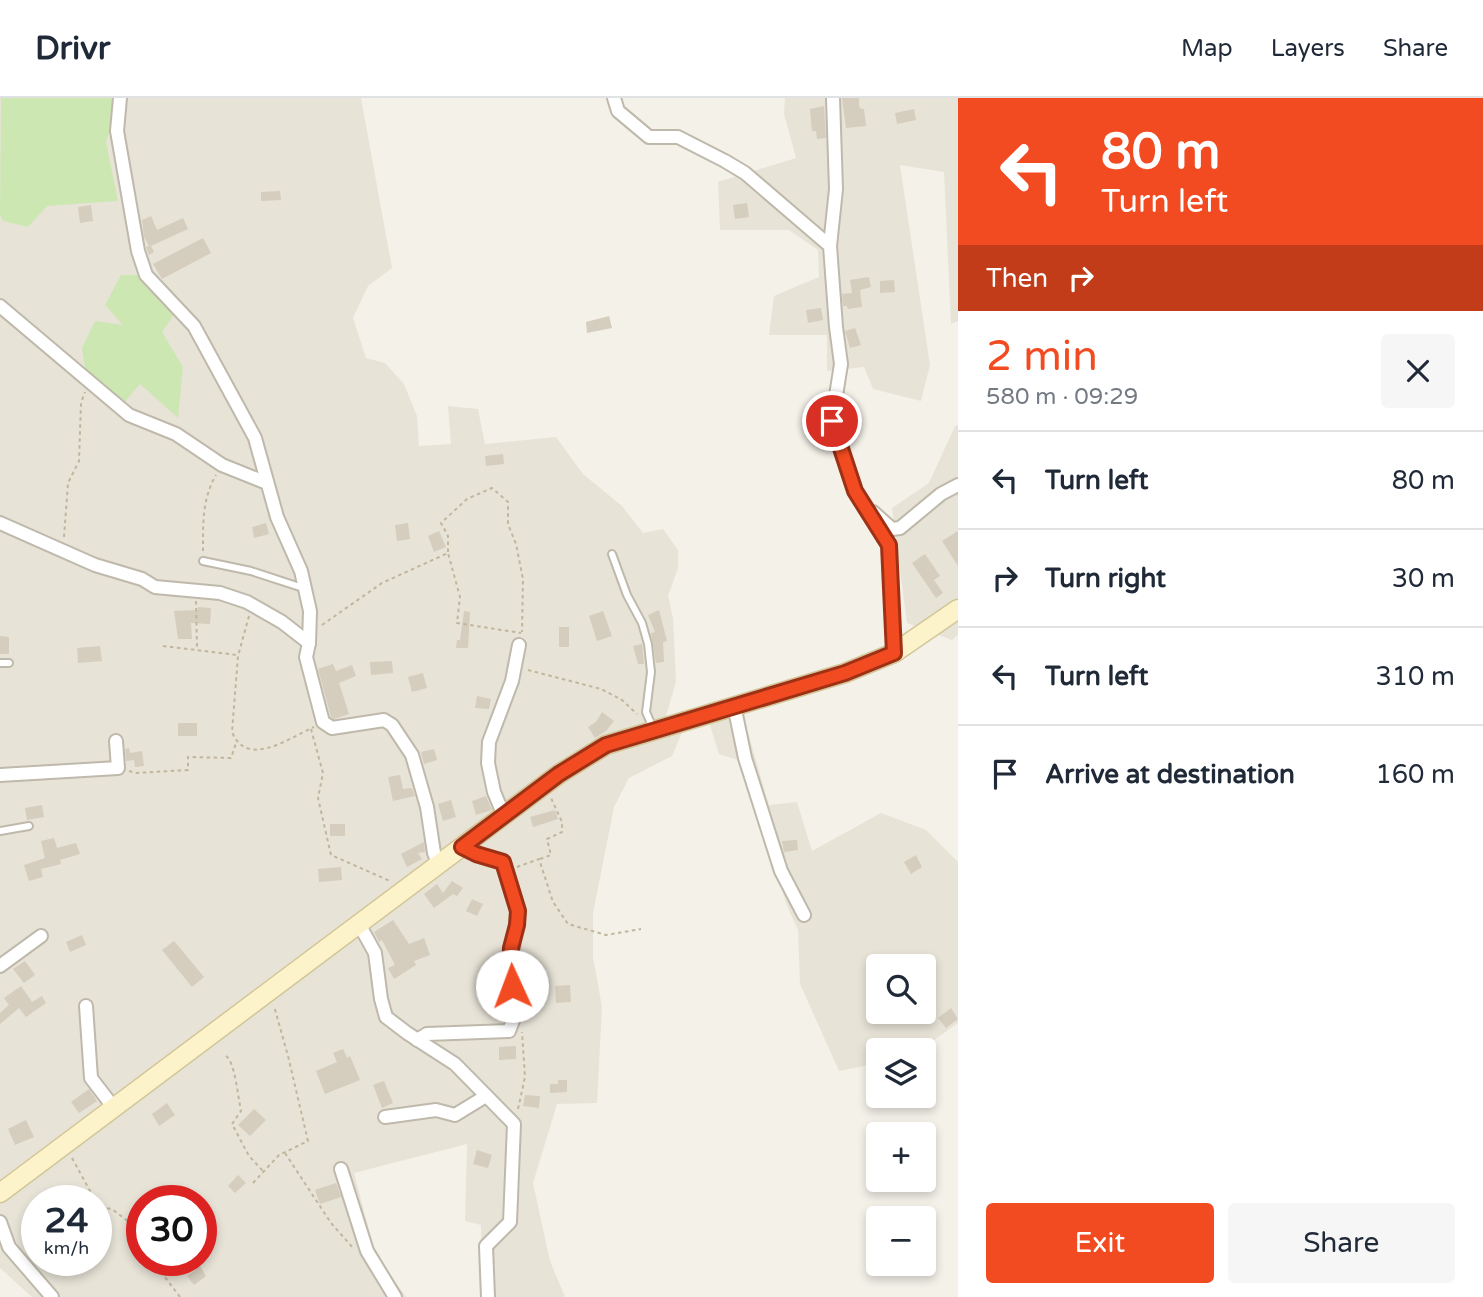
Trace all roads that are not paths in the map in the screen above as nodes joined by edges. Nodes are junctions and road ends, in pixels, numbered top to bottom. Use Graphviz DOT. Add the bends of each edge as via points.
graph roads {
  1 [pos="120,98"];
  2 [pos="614,98"];
  3 [pos="833,98"];
  4 [pos="830,246"];
  5 [pos="0,306"];
  6 [pos="267,483"];
  7 [pos="958,485"];
  8 [pos="864,505"];
  9 [pos="0,523"];
  10 [pos="612,554"];
  11 [pos="203,561"];
  12 [pos="305,589"];
  13 [pos="958,609"];
  14 [pos="310,638"];
  15 [pos="519,645"];
  16 [pos="894,653"];
  17 [pos="0,663"];
  18 [pos="9,663"];
  19 [pos="734,705"];
  20 [pos="651,724"];
  21 [pos="116,741"];
  22 [pos="0,775"];
  23 [pos="504,816"];
  24 [pos="29,827"];
  25 [pos="0,831"];
  26 [pos="462,847"];
  27 [pos="439,865"];
  28 [pos="804,915"];
  29 [pos="359,924"];
  30 [pos="41,936"];
  31 [pos="0,966"];
  32 [pos="86,1006"];
  33 [pos="417,1040"];
  34 [pos="486,1096"];
  35 [pos="114,1108"];
  36 [pos="386,1117"];
  37 [pos="341,1169"];
  38 [pos="1,1189"];
  39 [pos="0,1222"];
  40 [pos="52,1297"];
  41 [pos="395,1297"];
  42 [pos="488,1297"];
  1 -- 6 [label="street" via="117,131 146,275 194,326 255,438"];
  2 -- 4 [label="street" via="618,111 649,137 678,137 735,167"];
  3 -- 4 [label="street" via="836,189"];
  4 -- 8 [label="street" via="841,364 832,421"];
  5 -- 6 [label="street" via="129,415 176,434 222,465"];
  6 -- 12 [label="street"];
  7 -- 8 [label="street" via="900,528 892,529"];
  8 -- 16 [label="street" via="889,545"];
  9 -- 14 [label="street" via="155,587 220,593 252,604"];
  10 -- 20 [label="lane" via="648,644 651,673 646,712"];
  11 -- 12 [label="lane"];
  12 -- 14 [label="street"];
  13 -- 16 [label="main road"];
  14 -- 27 [label="street" via="306,657 323,722 332,728 384,720 412,755"];
  15 -- 23 [label="street" via="512,681 489,742 488,763"];
  16 -- 19 [label="main road" via="845,673"];
  17 -- 18 [label="lane"];
  19 -- 20 [label="main road"];
  19 -- 28 [label="street" via="745,758 781,871"];
  20 -- 23 [label="main road" via="606,745"];
  21 -- 22 [label="street" via="118,768"];
  23 -- 26 [label="main road"];
  24 -- 25 [label="lane"];
  26 -- 27 [label="main road"];
  26 -- 33 [label="street" via="503,862 518,911 510,969 517,1010 509,1031 427,1034"];
  27 -- 29 [label="main road"];
  29 -- 33 [label="street" via="375,953 386,1017"];
  29 -- 35 [label="main road"];
  30 -- 31 [label="street"];
  32 -- 35 [label="street" via="91,1078"];
  33 -- 34 [label="street" via="455,1064"];
  34 -- 36 [label="street" via="455,1115 436,1110"];
  34 -- 42 [label="street" via="514,1124 510,1222 486,1246"];
  35 -- 38 [label="main road"];
  37 -- 41 [label="street" via="367,1251"];
  39 -- 40 [label="street" via="9,1247"];
}
